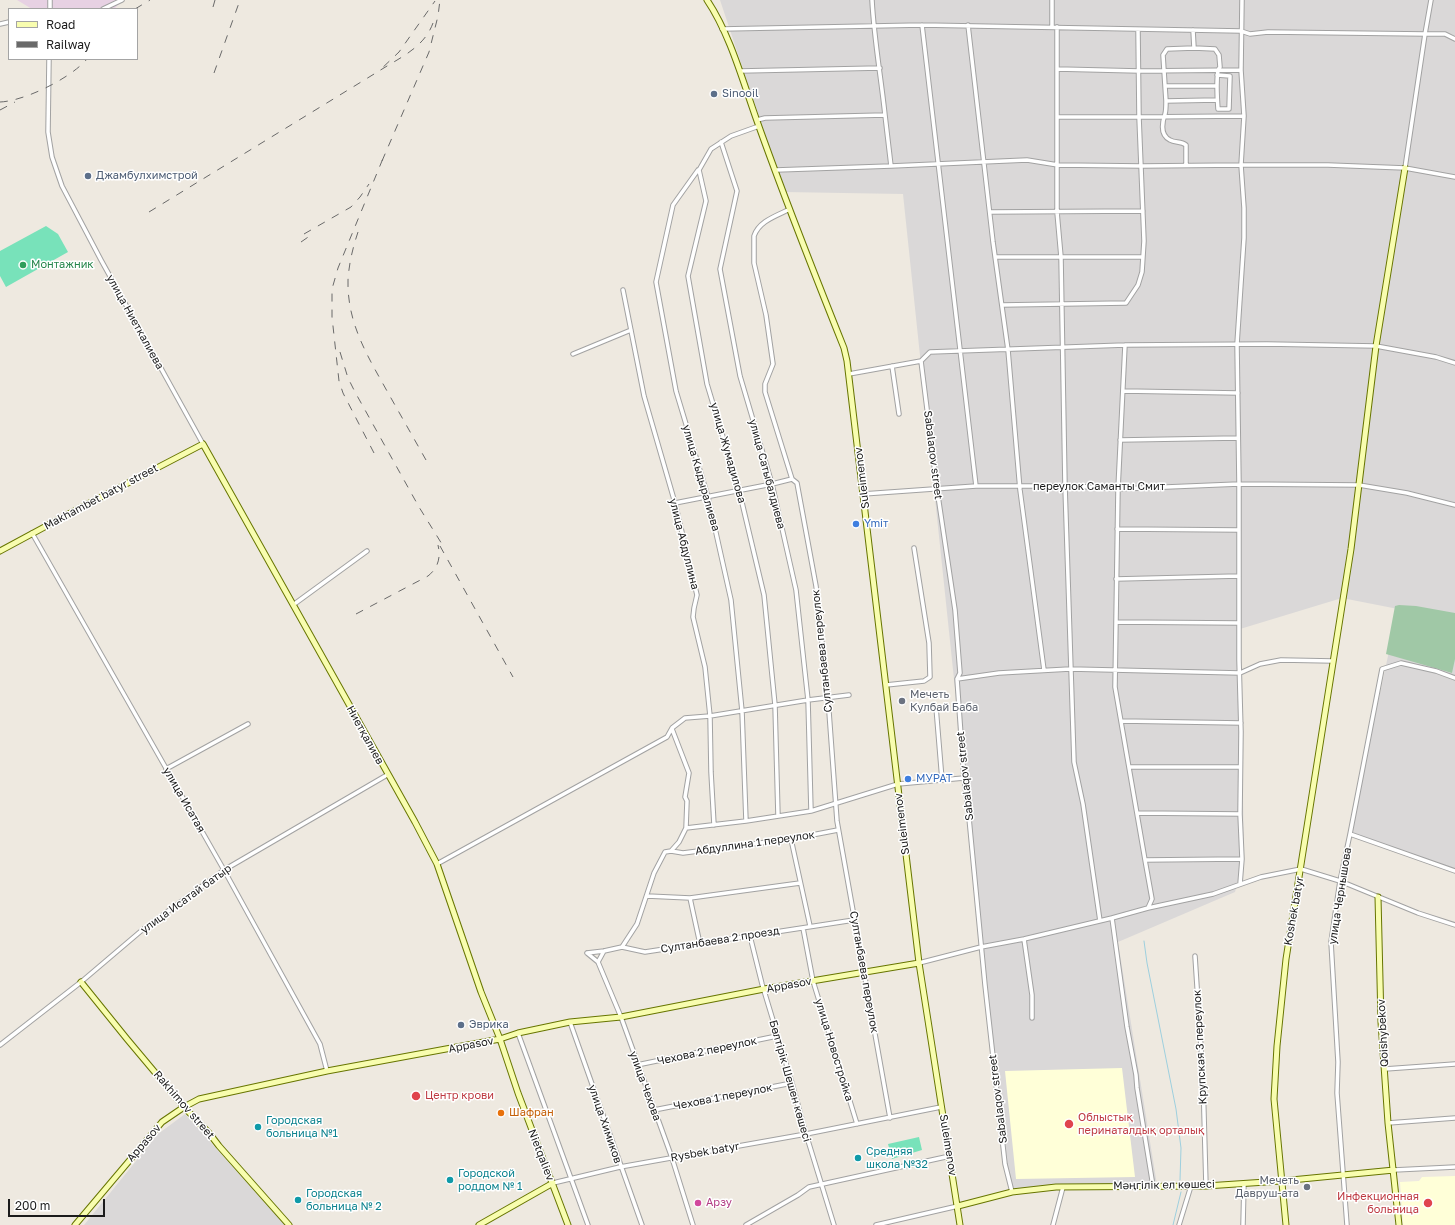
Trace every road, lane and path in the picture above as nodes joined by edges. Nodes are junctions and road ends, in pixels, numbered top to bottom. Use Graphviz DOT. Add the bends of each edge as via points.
graph roads {
  1 [pos="122,0"];
  2 [pos="707,0"];
  3 [pos="872,0"];
  4 [pos="1052,0"];
  5 [pos="1242,0"];
  6 [pos="1431,0"];
  7 [pos="104,8"];
  8 [pos="922,25"];
  9 [pos="968,25"];
  10 [pos="873,26"];
  11 [pos="1052,27"];
  12 [pos="1057,27"];
  13 [pos="722,29"];
  14 [pos="1138,30"];
  15 [pos="1193,30"];
  16 [pos="1241,30"];
  17 [pos="1424,34"];
  18 [pos="1455,39"];
  19 [pos="1194,48"];
  20 [pos="49,60"];
  21 [pos="880,68"];
  22 [pos="1057,69"];
  23 [pos="1240,70"];
  24 [pos="740,71"];
  25 [pos="1164,71"];
  26 [pos="1139,72"];
  27 [pos="1218,72"];
  28 [pos="1165,86"];
  29 [pos="1217,86"];
  30 [pos="1217,100"];
  31 [pos="1166,101"];
  32 [pos="1218,109"];
  33 [pos="885,115"];
  34 [pos="1164,116"];
  35 [pos="1218,116"];
  36 [pos="1244,116"];
  37 [pos="1057,117"];
  38 [pos="1139,118"];
  39 [pos="758,123"];
  40 [pos="721,142"];
  41 [pos="984,161"];
  42 [pos="1058,164"];
  43 [pos="1241,164"];
  44 [pos="938,165"];
  45 [pos="1186,165"];
  46 [pos="891,166"];
  47 [pos="1142,166"];
  48 [pos="1405,168"];
  49 [pos="699,170"];
  50 [pos="776,170"];
  51 [pos="1455,177"];
  52 [pos="790,210"];
  53 [pos="990,212"];
  54 [pos="1057,212"];
  55 [pos="1143,212"];
  56 [pos="995,257"];
  57 [pos="1061,257"];
  58 [pos="1143,257"];
  59 [pos="623,290"];
  60 [pos="1061,304"];
  61 [pos="1002,305"];
  62 [pos="631,330"];
  63 [pos="1237,344"];
  64 [pos="1125,346"];
  65 [pos="1376,346"];
  66 [pos="1063,348"];
  67 [pos="1008,350"];
  68 [pos="960,352"];
  69 [pos="572,354"];
  70 [pos="921,361"];
  71 [pos="1455,363"];
  72 [pos="892,366"];
  73 [pos="849,374"];
  74 [pos="1123,391"];
  75 [pos="1238,393"];
  76 [pos="900,414"];
  77 [pos="1238,438"];
  78 [pos="1120,440"];
  79 [pos="203,444"];
  80 [pos="792,478"];
  81 [pos="772,484"];
  82 [pos="1239,484"];
  83 [pos="1359,485"];
  84 [pos="976,486"];
  85 [pos="1065,486"];
  86 [pos="1020,487"];
  87 [pos="937,489"];
  88 [pos="1118,489"];
  89 [pos="739,490"];
  90 [pos="863,494"];
  91 [pos="708,497"];
  92 [pos="675,504"];
  93 [pos="1455,505"];
  94 [pos="1117,529"];
  95 [pos="1239,530"];
  96 [pos="32,533"];
  97 [pos="914,548"];
  98 [pos="0,551"];
  99 [pos="367,551"];
  100 [pos="1239,576"];
  101 [pos="1116,579"];
  102 [pos="293,605"];
  103 [pos="1116,622"];
  104 [pos="1239,623"];
  105 [pos="1333,661"];
  106 [pos="1070,669"];
  107 [pos="1115,669"];
  108 [pos="1044,670"];
  109 [pos="1240,673"];
  110 [pos="1455,678"];
  111 [pos="957,679"];
  112 [pos="886,685"];
  113 [pos="849,696"];
  114 [pos="828,698"];
  115 [pos="808,700"];
  116 [pos="775,706"];
  117 [pos="936,708"];
  118 [pos="742,711"];
  119 [pos="710,716"];
  120 [pos="1121,721"];
  121 [pos="1241,723"];
  122 [pos="248,724"];
  123 [pos="672,728"];
  124 [pos="1130,767"];
  125 [pos="1240,767"];
  126 [pos="166,769"];
  127 [pos="387,775"];
  128 [pos="964,778"];
  129 [pos="942,780"];
  130 [pos="898,784"];
  131 [pos="835,804"];
  132 [pos="811,811"];
  133 [pos="1137,813"];
  134 [pos="1240,814"];
  135 [pos="778,816"];
  136 [pos="746,821"];
  137 [pos="714,825"];
  138 [pos="686,828"];
  139 [pos="838,830"];
  140 [pos="1350,834"];
  141 [pos="791,839"];
  142 [pos="671,851"];
  143 [pos="1242,859"];
  144 [pos="1145,860"];
  145 [pos="437,864"];
  146 [pos="1301,869"];
  147 [pos="224,870"];
  148 [pos="1455,871"];
  149 [pos="1340,881"];
  150 [pos="800,883"];
  151 [pos="1240,884"];
  152 [pos="647,896"];
  153 [pos="1378,897"];
  154 [pos="690,898"];
  155 [pos="1148,908"];
  156 [pos="1112,918"];
  157 [pos="854,920"];
  158 [pos="1100,921"];
  159 [pos="1455,925"];
  160 [pos="810,926"];
  161 [pos="803,928"];
  162 [pos="750,936"];
  163 [pos="1024,939"];
  164 [pos="700,944"];
  165 [pos="622,947"];
  166 [pos="981,947"];
  167 [pos="604,951"];
  168 [pos="587,953"];
  169 [pos="1195,956"];
  170 [pos="598,962"];
  171 [pos="919,963"];
  172 [pos="864,973"];
  173 [pos="813,981"];
  174 [pos="81,982"];
  175 [pos="764,990"];
  176 [pos="621,1017"];
  177 [pos="1032,1018"];
  178 [pos="570,1022"];
  179 [pos="518,1033"];
  180 [pos="777,1036"];
  181 [pos="500,1039"];
  182 [pos="0,1045"];
  183 [pos="1455,1064"];
  184 [pos="637,1066"];
  185 [pos="1385,1069"];
  186 [pos="327,1071"];
  187 [pos="792,1083"];
  188 [pos="184,1107"];
  189 [pos="942,1107"];
  190 [pos="654,1110"];
  191 [pos="890,1118"];
  192 [pos="1455,1118"];
  193 [pos="1388,1123"];
  194 [pos="857,1124"];
  195 [pos="806,1134"];
  196 [pos="950,1156"];
  197 [pos="672,1158"];
  198 [pos="620,1167"];
  199 [pos="1455,1167"];
  200 [pos="1394,1170"];
  201 [pos="1343,1174"];
  202 [pos="572,1179"];
  203 [pos="1281,1181"];
  204 [pos="553,1183"];
  205 [pos="1244,1183"];
  206 [pos="821,1184"];
  207 [pos="1153,1186"];
  208 [pos="1191,1186"];
  209 [pos="1206,1186"];
  210 [pos="1063,1187"];
  211 [pos="1012,1192"];
  212 [pos="958,1206"];
  213 [pos="75,1225"];
  214 [pos="289,1225"];
  215 [pos="479,1225"];
  216 [pos="568,1225"];
  217 [pos="588,1225"];
  218 [pos="642,1225"];
  219 [pos="693,1225"];
  220 [pos="746,1225"];
  221 [pos="834,1225"];
  222 [pos="876,1225"];
  223 [pos="960,1225"];
  224 [pos="1053,1225"];
  225 [pos="1180,1225"];
  226 [pos="1243,1225"];
  227 [pos="1286,1225"];
  228 [pos="1347,1225"];
  229 [pos="1399,1225"];
  1 -- 7 [label="street"];
  2 -- 13 [label="street, Suleimenov"];
  3 -- 10 [label="street"];
  4 -- 11 [label="street"];
  5 -- 16 [label="street"];
  6 -- 17 [label="street"];
  8 -- 9 [label="street"];
  8 -- 10 [label="street"];
  8 -- 44 [label="street"];
  9 -- 11 [label="street"];
  9 -- 41 [label="street"];
  10 -- 13 [label="street"];
  10 -- 21 [label="street"];
  11 -- 12 [label="street"];
  12 -- 14 [label="street"];
  12 -- 22 [label="street"];
  13 -- 24 [label="street, Suleimenov"];
  14 -- 15 [label="street"];
  14 -- 26 [label="street"];
  15 -- 16 [label="street"];
  15 -- 19 [label="street"];
  16 -- 17 [label="street" via="1250,34"];
  16 -- 23 [label="street"];
  17 -- 18 [label="street" via="1445,34"];
  17 -- 48 [label="street"];
  19 -- 25 [label="street" via="1167,49 1164,55"];
  19 -- 27 [label="street" via="1214,49 1219,55"];
  20 -- 79 [label="street, улица Ниеткалиева" via="48,132 52,157 62,186"];
  21 -- 24 [label="street"];
  21 -- 33 [label="street"];
  22 -- 26 [label="street"];
  22 -- 37 [label="street"];
  23 -- 27 [label="street"];
  23 -- 36 [label="street"];
  24 -- 39 [label="street, Suleimenov"];
  25 -- 26 [label="street"];
  25 -- 27 [label="street"];
  25 -- 28 [label="street"];
  26 -- 38 [label="street"];
  27 -- 29 [label="street"];
  27 -- 32 [label="street" via="1230,76 1230,108"];
  28 -- 29 [label="street"];
  28 -- 31 [label="street"];
  29 -- 30 [label="street"];
  30 -- 31 [label="street"];
  30 -- 32 [label="street"];
  31 -- 34 [label="street"];
  32 -- 35 [label="street"];
  33 -- 39 [label="street" via="765,118"];
  33 -- 46 [label="street"];
  34 -- 35 [label="street"];
  34 -- 38 [label="street"];
  34 -- 45 [label="street" via="1163,134 1168,140 1186,145"];
  35 -- 36 [label="street"];
  36 -- 43 [label="street"];
  37 -- 38 [label="street"];
  37 -- 42 [label="street"];
  38 -- 47 [label="street"];
  39 -- 40 [label="street"];
  39 -- 50 [label="street, Suleimenov"];
  40 -- 49 [label="street" via="711,149"];
  40 -- 81 [label="street, улица Сатыбалдиева" via="737,192 720,269 740,376"];
  41 -- 42 [label="street" via="1027,160"];
  41 -- 44 [label="street"];
  41 -- 53 [label="street"];
  42 -- 47 [label="street"];
  42 -- 54 [label="street"];
  43 -- 45 [label="street"];
  43 -- 48 [label="street"];
  43 -- 63 [label="street" via="1244,238"];
  44 -- 46 [label="street"];
  44 -- 68 [label="street"];
  45 -- 47 [label="street"];
  46 -- 50 [label="street"];
  47 -- 55 [label="street"];
  48 -- 51 [label="street"];
  48 -- 65 [label="street, Koshek batyr"];
  49 -- 89 [label="street, улица Жумадилова" via="706,200 688,276 707,384"];
  49 -- 91 [label="street, улица Кыдыралиева" via="673,205 656,282 676,391"];
  50 -- 52 [label="street, Suleimenov"];
  52 -- 73 [label="street, Suleimenov" via="844,348"];
  52 -- 80 [label="street, Султанбаева переулок" via="763,223 755,232 753,244 754,263 766,315 773,364 765,384 765,392"];
  53 -- 54 [label="street"];
  53 -- 56 [label="street"];
  54 -- 55 [label="street"];
  54 -- 57 [label="street"];
  55 -- 58 [label="street"];
  56 -- 57 [label="street"];
  56 -- 61 [label="street"];
  57 -- 58 [label="street"];
  57 -- 60 [label="street"];
  58 -- 60 [label="street" via="1138,285 1126,303"];
  59 -- 62 [label="street, улица Абдуллина"];
  60 -- 61 [label="street"];
  60 -- 66 [label="street"];
  61 -- 67 [label="street"];
  62 -- 69 [label="street"];
  62 -- 92 [label="street, улица Абдуллина" via="644,396"];
  63 -- 64 [label="street"];
  63 -- 65 [label="street"];
  63 -- 75 [label="street"];
  64 -- 66 [label="street"];
  64 -- 74 [label="street"];
  65 -- 71 [label="street"];
  65 -- 83 [label="street, Koshek batyr"];
  66 -- 67 [label="street"];
  66 -- 85 [label="street"];
  67 -- 68 [label="street"];
  67 -- 86 [label="street"];
  68 -- 70 [label="street" via="930,352"];
  68 -- 84 [label="street"];
  70 -- 72 [label="street"];
  70 -- 87 [label="street, Sabalaqov street"];
  72 -- 73 [label="street"];
  72 -- 76 [label="street"];
  73 -- 90 [label="street, Suleimenov"];
  74 -- 75 [label="street"];
  74 -- 78 [label="street"];
  75 -- 77 [label="street"];
  77 -- 78 [label="street"];
  77 -- 82 [label="street"];
  78 -- 88 [label="street"];
  79 -- 96 [label="street, Makhambet batyr street"];
  79 -- 102 [label="street, Ниетқалиев"];
  80 -- 81 [label="street"];
  80 -- 114 [label="street, Султанбаева переулок" via="797,483 816,586"];
  81 -- 89 [label="street"];
  81 -- 115 [label="street, улица Сатыбалдиева" via="796,590"];
  82 -- 83 [label="street, переулок Саманты Смит"];
  82 -- 88 [label="street, переулок Саманты Смит"];
  82 -- 95 [label="street"];
  83 -- 93 [label="street, переулок Саманты Смит"];
  83 -- 105 [label="street, Koshek batyr"];
  84 -- 86 [label="street, переулок Саманты Смит"];
  84 -- 87 [label="street, переулок Саманты Смит"];
  85 -- 86 [label="street, переулок Саманты Смит"];
  85 -- 88 [label="street, переулок Саманты Смит"];
  85 -- 106 [label="street"];
  86 -- 108 [label="street"];
  87 -- 90 [label="street, переулок Саманты Смит"];
  87 -- 111 [label="street, Sabalaqov street" via="955,610 960,673"];
  88 -- 94 [label="street"];
  89 -- 91 [label="street"];
  89 -- 116 [label="street, улица Жумадилова" via="764,595"];
  90 -- 112 [label="street, Suleimenov"];
  91 -- 92 [label="street"];
  91 -- 118 [label="street, улица Кыдыралиева" via="731,600"];
  92 -- 119 [label="street, улица Абдуллина" via="697,595 693,616 705,667"];
  94 -- 95 [label="street"];
  94 -- 101 [label="street"];
  95 -- 100 [label="street"];
  96 -- 98 [label="street, Makhambet batyr street"];
  96 -- 126 [label="street, улица Исатая"];
  97 -- 112 [label="street" via="929,643 930,677 924,681"];
  99 -- 102 [label="street"];
  100 -- 101 [label="street"];
  100 -- 104 [label="street"];
  101 -- 103 [label="street"];
  102 -- 127 [label="street, Ниетқалиев"];
  103 -- 104 [label="street"];
  103 -- 107 [label="street"];
  104 -- 109 [label="street"];
  105 -- 109 [label="street" via="1281,660 1260,664"];
  105 -- 146 [label="street, Koshek batyr"];
  106 -- 107 [label="street"];
  106 -- 108 [label="street"];
  106 -- 158 [label="street" via="1074,762 1083,804"];
  107 -- 109 [label="street"];
  107 -- 120 [label="street" via="1115,687"];
  108 -- 111 [label="street"];
  109 -- 121 [label="street"];
  110 -- 140 [label="street, улица Чернышова" via="1401,663 1382,669"];
  111 -- 128 [label="street, Sabalaqov street"];
  112 -- 130 [label="street, Suleimenov"];
  113 -- 114 [label="street"];
  114 -- 115 [label="street"];
  114 -- 131 [label="street, Султанбаева переулок"];
  115 -- 116 [label="street"];
  115 -- 132 [label="street, улица Сатыбалдиева"];
  116 -- 118 [label="street"];
  116 -- 135 [label="street, улица Жумадилова"];
  117 -- 129 [label="street"];
  118 -- 119 [label="street"];
  118 -- 136 [label="street, улица Кыдыралиева"];
  119 -- 123 [label="street" via="684,718"];
  119 -- 137 [label="street, улица Абдуллина"];
  120 -- 121 [label="street"];
  120 -- 124 [label="street"];
  121 -- 125 [label="street"];
  122 -- 126 [label="street"];
  123 -- 138 [label="street" via="689,773 685,797"];
  123 -- 145 [label="street" via="667,737"];
  124 -- 125 [label="street"];
  124 -- 133 [label="street"];
  125 -- 134 [label="street"];
  126 -- 147 [label="street, улица Исатая"];
  127 -- 145 [label="street, Ниетқалиев"];
  127 -- 147 [label="street, улица Исатай батыр"];
  128 -- 129 [label="street"];
  128 -- 166 [label="street, Sabalaqov street"];
  129 -- 130 [label="street"];
  130 -- 131 [label="street"];
  130 -- 171 [label="street, Suleimenov"];
  131 -- 132 [label="street"];
  131 -- 139 [label="street, Султанбаева переулок"];
  132 -- 135 [label="street"];
  133 -- 134 [label="street"];
  133 -- 144 [label="street"];
  134 -- 143 [label="street"];
  135 -- 136 [label="street"];
  136 -- 137 [label="street"];
  137 -- 138 [label="street"];
  138 -- 142 [label="street"];
  139 -- 141 [label="street, Абдуллина 1 переулок"];
  139 -- 157 [label="street, Султанбаева переулок"];
  140 -- 148 [label="street"];
  140 -- 149 [label="street, улица Чернышова"];
  141 -- 142 [label="street, Абдуллина 1 переулок" via="682,853"];
  141 -- 150 [label="street"];
  142 -- 152 [label="street" via="665,852 654,873"];
  143 -- 144 [label="street"];
  143 -- 151 [label="street"];
  144 -- 155 [label="street" via="1152,899"];
  145 -- 181 [label="street, Ниетқалиев"];
  146 -- 149 [label="street"];
  146 -- 151 [label="street"];
  146 -- 203 [label="street, Koshek batyr" via="1286,959 1274,1099"];
  147 -- 174 [label="street, улица Исатай батыр" via="142,931"];
  147 -- 186 [label="street, улица Исатая" via="320,1044"];
  149 -- 153 [label="street"];
  149 -- 201 [label="street, улица Чернышова" via="1331,942"];
  150 -- 154 [label="street"];
  150 -- 160 [label="street"];
  151 -- 155 [label="street" via="1213,894"];
  152 -- 154 [label="street"];
  152 -- 165 [label="street" via="637,924"];
  153 -- 159 [label="street"];
  153 -- 185 [label="street, Qoishybekov" via="1381,1022"];
  154 -- 164 [label="street"];
  155 -- 156 [label="street"];
  156 -- 158 [label="street"];
  156 -- 207 [label="street"];
  157 -- 160 [label="street, Султанбаева 2 проезд"];
  157 -- 172 [label="street, Султанбаева переулок"];
  158 -- 163 [label="street"];
  160 -- 161 [label="street, Султанбаева 2 проезд"];
  161 -- 162 [label="street, Султанбаева 2 проезд"];
  161 -- 173 [label="street, улица Новостройка"];
  162 -- 164 [label="street, Султанбаева 2 проезд"];
  162 -- 175 [label="street, Бөлтірік Шешен көшесі"];
  163 -- 166 [label="street"];
  163 -- 177 [label="street" via="1032,995"];
  164 -- 165 [label="street, Султанбаева 2 проезд" via="645,952"];
  165 -- 167 [label="street, Султанбаева 2 проезд"];
  166 -- 171 [label="street"];
  166 -- 211 [label="street, Sabalaqov street" via="1005,1164"];
  167 -- 168 [label="street, Султанбаева 2 проезд"];
  167 -- 170 [label="street"];
  168 -- 170 [label="street, улица Чехова"];
  169 -- 209 [label="street, Крупская 3 переулок" via="1203,1078"];
  170 -- 176 [label="street, улица Чехова"];
  171 -- 172 [label="street, Appasov"];
  171 -- 189 [label="street, Suleimenov"];
  172 -- 173 [label="street, Appasov"];
  172 -- 191 [label="street, Султанбаева переулок"];
  173 -- 175 [label="street, Appasov"];
  173 -- 194 [label="street, улица Новостройка"];
  174 -- 182 [label="street, улица Исатай батыр"];
  174 -- 188 [label="street, Rakhimov street"];
  175 -- 176 [label="street, Appasov"];
  175 -- 180 [label="street, Бөлтірік Шешен көшесі"];
  176 -- 178 [label="street, Appasov"];
  176 -- 184 [label="street, улица Чехова"];
  178 -- 179 [label="street, Appasov"];
  178 -- 198 [label="street, улица Химиков"];
  179 -- 181 [label="street, Appasov"];
  179 -- 202 [label="street"];
  180 -- 184 [label="street, Чехова 2 переулок"];
  180 -- 187 [label="street, Бөлтірік Шешен көшесі"];
  181 -- 186 [label="street, Appasov"];
  181 -- 204 [label="street, Nietqaliev"];
  183 -- 185 [label="street"];
  184 -- 190 [label="street, улица Чехова"];
  185 -- 193 [label="street, Qoishybekov"];
  186 -- 188 [label="street, Appasov" via="200,1099"];
  187 -- 190 [label="street, Чехова 1 переулок"];
  187 -- 195 [label="street, Бөлтірік Шешен көшесі"];
  188 -- 213 [label="street, Appasov" via="162,1122"];
  188 -- 214 [label="street, Rakhimov street"];
  189 -- 191 [label="street, Rysbek batyr"];
  189 -- 196 [label="street, Suleimenov"];
  190 -- 197 [label="street, улица Чехова"];
  191 -- 194 [label="street, Rysbek batyr"];
  192 -- 193 [label="street"];
  193 -- 200 [label="street, Qoishybekov"];
  194 -- 195 [label="street, Rysbek batyr"];
  195 -- 197 [label="street, Rysbek batyr"];
  195 -- 206 [label="street, Бөлтірік Шешен көшесі"];
  196 -- 206 [label="street"];
  196 -- 212 [label="street, Suleimenov"];
  197 -- 198 [label="street, Rysbek batyr"];
  197 -- 219 [label="street, улица Чехова"];
  198 -- 202 [label="street, Rysbek batyr"];
  198 -- 218 [label="street, улица Химиков"];
  199 -- 200 [label="street, Мәңгілік ел көшесі"];
  200 -- 201 [label="street, Мәңгілік ел көшесі"];
  200 -- 229 [label="street, Qoishybekov"];
  201 -- 203 [label="street, Мәңгілік ел көшесі"];
  201 -- 228 [label="street, улица Чернышова"];
  202 -- 204 [label="street, Rysbek batyr"];
  202 -- 217 [label="street"];
  203 -- 205 [label="street, Мәңгілік ел көшесі"];
  203 -- 227 [label="street, Koshek batyr"];
  204 -- 215 [label="street, Rysbek batyr"];
  204 -- 216 [label="street, Nietqaliev"];
  205 -- 209 [label="street, Мәңгілік ел көшесі"];
  205 -- 226 [label="street"];
  206 -- 220 [label="street" via="809,1187"];
  206 -- 221 [label="street, Бөлтірік Шешен көшесі"];
  207 -- 208 [label="street, Мәңгілік ел көшесі"];
  207 -- 210 [label="street, Мәңгілік ел көшесі"];
  208 -- 209 [label="street, Мәңгілік ел көшесі"];
  208 -- 225 [label="street"];
  210 -- 211 [label="street, Мәңгілік ел көшесі"];
  210 -- 224 [label="street"];
  211 -- 212 [label="street, Мәңгілік ел көшесі"];
  212 -- 222 [label="street, Мәңгілік ел көшесі"];
  212 -- 223 [label="street, Suleimenov"];
}
